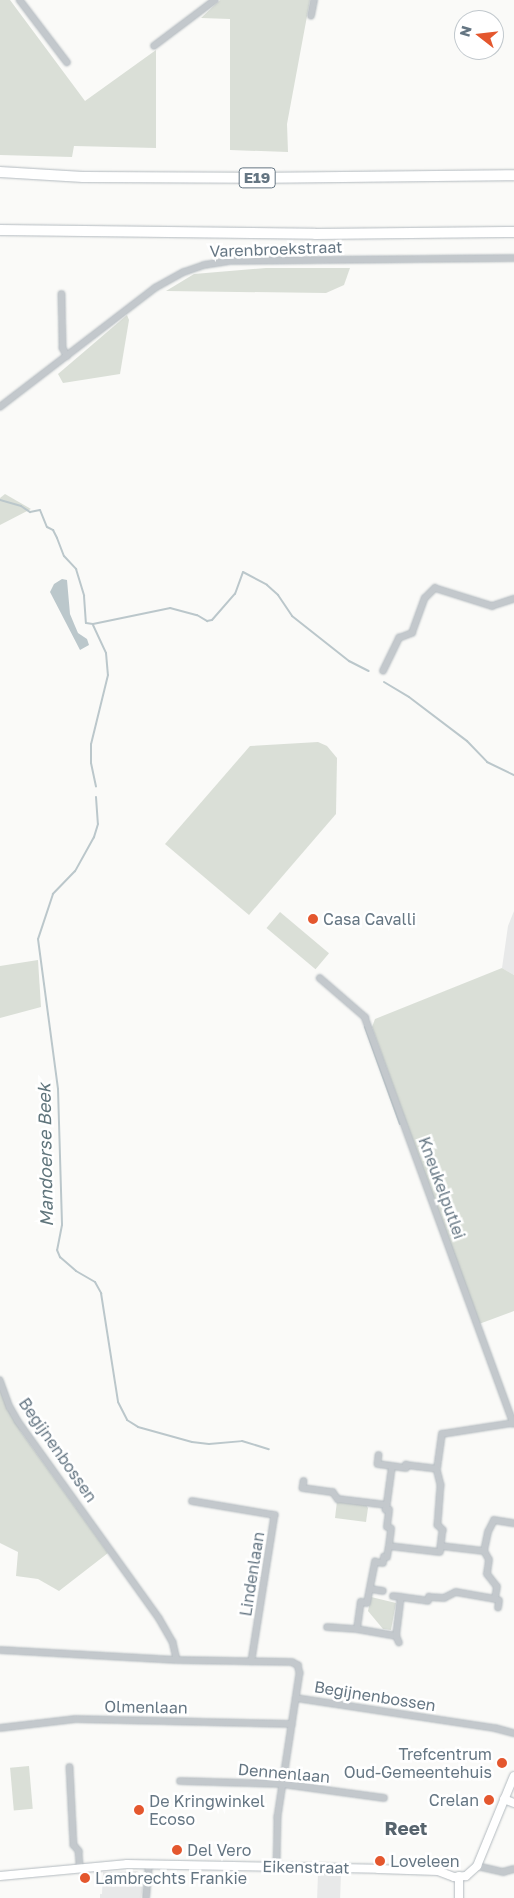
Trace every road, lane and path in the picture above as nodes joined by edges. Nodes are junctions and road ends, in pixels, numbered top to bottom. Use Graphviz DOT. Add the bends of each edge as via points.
graph roads {
  1 [pos="20,0"];
  2 [pos="215,0"];
  3 [pos="314,0"];
  4 [pos="311,16"];
  5 [pos="154,46"];
  6 [pos="67,62"];
  7 [pos="0,172"];
  8 [pos="514,175"];
  9 [pos="0,230"];
  10 [pos="514,232"];
  11 [pos="514,258"];
  12 [pos="62,294"];
  13 [pos="67,356"];
  14 [pos="0,407"];
  15 [pos="514,599"];
  16 [pos="383,671"];
  17 [pos="320,978"];
  18 [pos="0,1380"];
  19 [pos="514,1424"];
  20 [pos="379,1455"];
  21 [pos="392,1466"];
  22 [pos="437,1469"];
  23 [pos="304,1481"];
  24 [pos="192,1500"];
  25 [pos="387,1504"];
  26 [pos="514,1523"];
  27 [pos="389,1546"];
  28 [pos="441,1546"];
  29 [pos="484,1551"];
  30 [pos="371,1588"];
  31 [pos="383,1591"];
  32 [pos="393,1596"];
  33 [pos="401,1597"];
  34 [pos="495,1599"];
  35 [pos="498,1608"];
  36 [pos="327,1627"];
  37 [pos="357,1629"];
  38 [pos="396,1636"];
  39 [pos="399,1643"];
  40 [pos="0,1650"];
  41 [pos="177,1660"];
  42 [pos="252,1661"];
  43 [pos="296,1698"];
  44 [pos="292,1724"];
  45 [pos="0,1728"];
  46 [pos="514,1733"];
  47 [pos="70,1767"];
  48 [pos="514,1776"];
  49 [pos="180,1781"];
  50 [pos="282,1784"];
  51 [pos="384,1798"];
  52 [pos="504,1799"];
  53 [pos="514,1803"];
  54 [pos="149,1864"];
  55 [pos="477,1866"];
  56 [pos="80,1867"];
  57 [pos="277,1867"];
  58 [pos="514,1869"];
  59 [pos="0,1876"];
  60 [pos="459,1876"];
  61 [pos="146,1898"];
  62 [pos="459,1898"];
  1 -- 6 [label="street"];
  2 -- 5 [label="street"];
  3 -- 4 [label="street"];
  7 -- 8 [label="highway, E19" via="83,177 219,178"];
  9 -- 10 [label="highway" via="296,234"];
  11 -- 13 [label="street, Varenbroekstraat" via="228,261 204,265 155,288"];
  12 -- 13 [label="street" via="62,348"];
  13 -- 14 [label="street, Varenbroekstraat"];
  15 -- 16 [label="street" via="492,606 435,588 425,598 412,633 399,638"];
  17 -- 19 [label="street, Kneukelputlei" via="365,1017"];
  18 -- 41 [label="street, Begijnenbossen" via="18,1422 159,1618 173,1642"];
  19 -- 22 [label="street" via="442,1434"];
  20 -- 21 [label="street" via="378,1464"];
  21 -- 22 [label="street" via="406,1468 406,1464"];
  21 -- 25 [label="street"];
  22 -- 28 [label="street" via="441,1485 438,1525 443,1530"];
  23 -- 25 [label="street" via="303,1488 334,1492 338,1499"];
  24 -- 42 [label="street, Lindenlaan" via="275,1515"];
  25 -- 27 [label="street" via="386,1528 391,1529"];
  26 -- 29 [label="street" via="494,1520"];
  27 -- 28 [label="street" via="440,1552"];
  27 -- 30 [label="street" via="383,1563 376,1562"];
  28 -- 29 [label="street"];
  29 -- 34 [label="street" via="489,1560 487,1574 496,1587"];
  30 -- 31 [label="street"];
  30 -- 37 [label="street" via="366,1603 360,1602"];
  32 -- 33 [label="street"];
  33 -- 34 [label="street" via="428,1601 429,1597 444,1598 456,1592"];
  33 -- 38 [label="street"];
  34 -- 35 [label="street" via="499,1601"];
  36 -- 37 [label="street"];
  37 -- 38 [label="street"];
  38 -- 39 [label="street"];
  40 -- 41 [label="street, Begijnenbossen"];
  41 -- 42 [label="street, Begijnenbossen"];
  42 -- 43 [label="street, Begijnenbossen" via="298,1665"];
  43 -- 44 [label="street"];
  43 -- 46 [label="street, Begijnenbossen"];
  44 -- 45 [label="street, Olmenlaan" via="76,1719"];
  44 -- 50 [label="street"];
  47 -- 56 [label="street" via="74,1845 79,1851"];
  48 -- 52 [label="street"];
  49 -- 50 [label="street, Dennenlaan"];
  50 -- 51 [label="street, Dennenlaan"];
  50 -- 57 [label="street"];
  52 -- 53 [label="street"];
  52 -- 55 [label="street"];
  54 -- 56 [label="street, Eikenstraat"];
  54 -- 57 [label="street, Eikenstraat"];
  54 -- 61 [label="street"];
  55 -- 58 [label="street" via="503,1872"];
  55 -- 60 [label="street" via="466,1876"];
  56 -- 59 [label="street, Eikenstraat"];
  57 -- 60 [label="street, Eikenstraat" via="438,1871"];
  60 -- 62 [label="street"];
}
